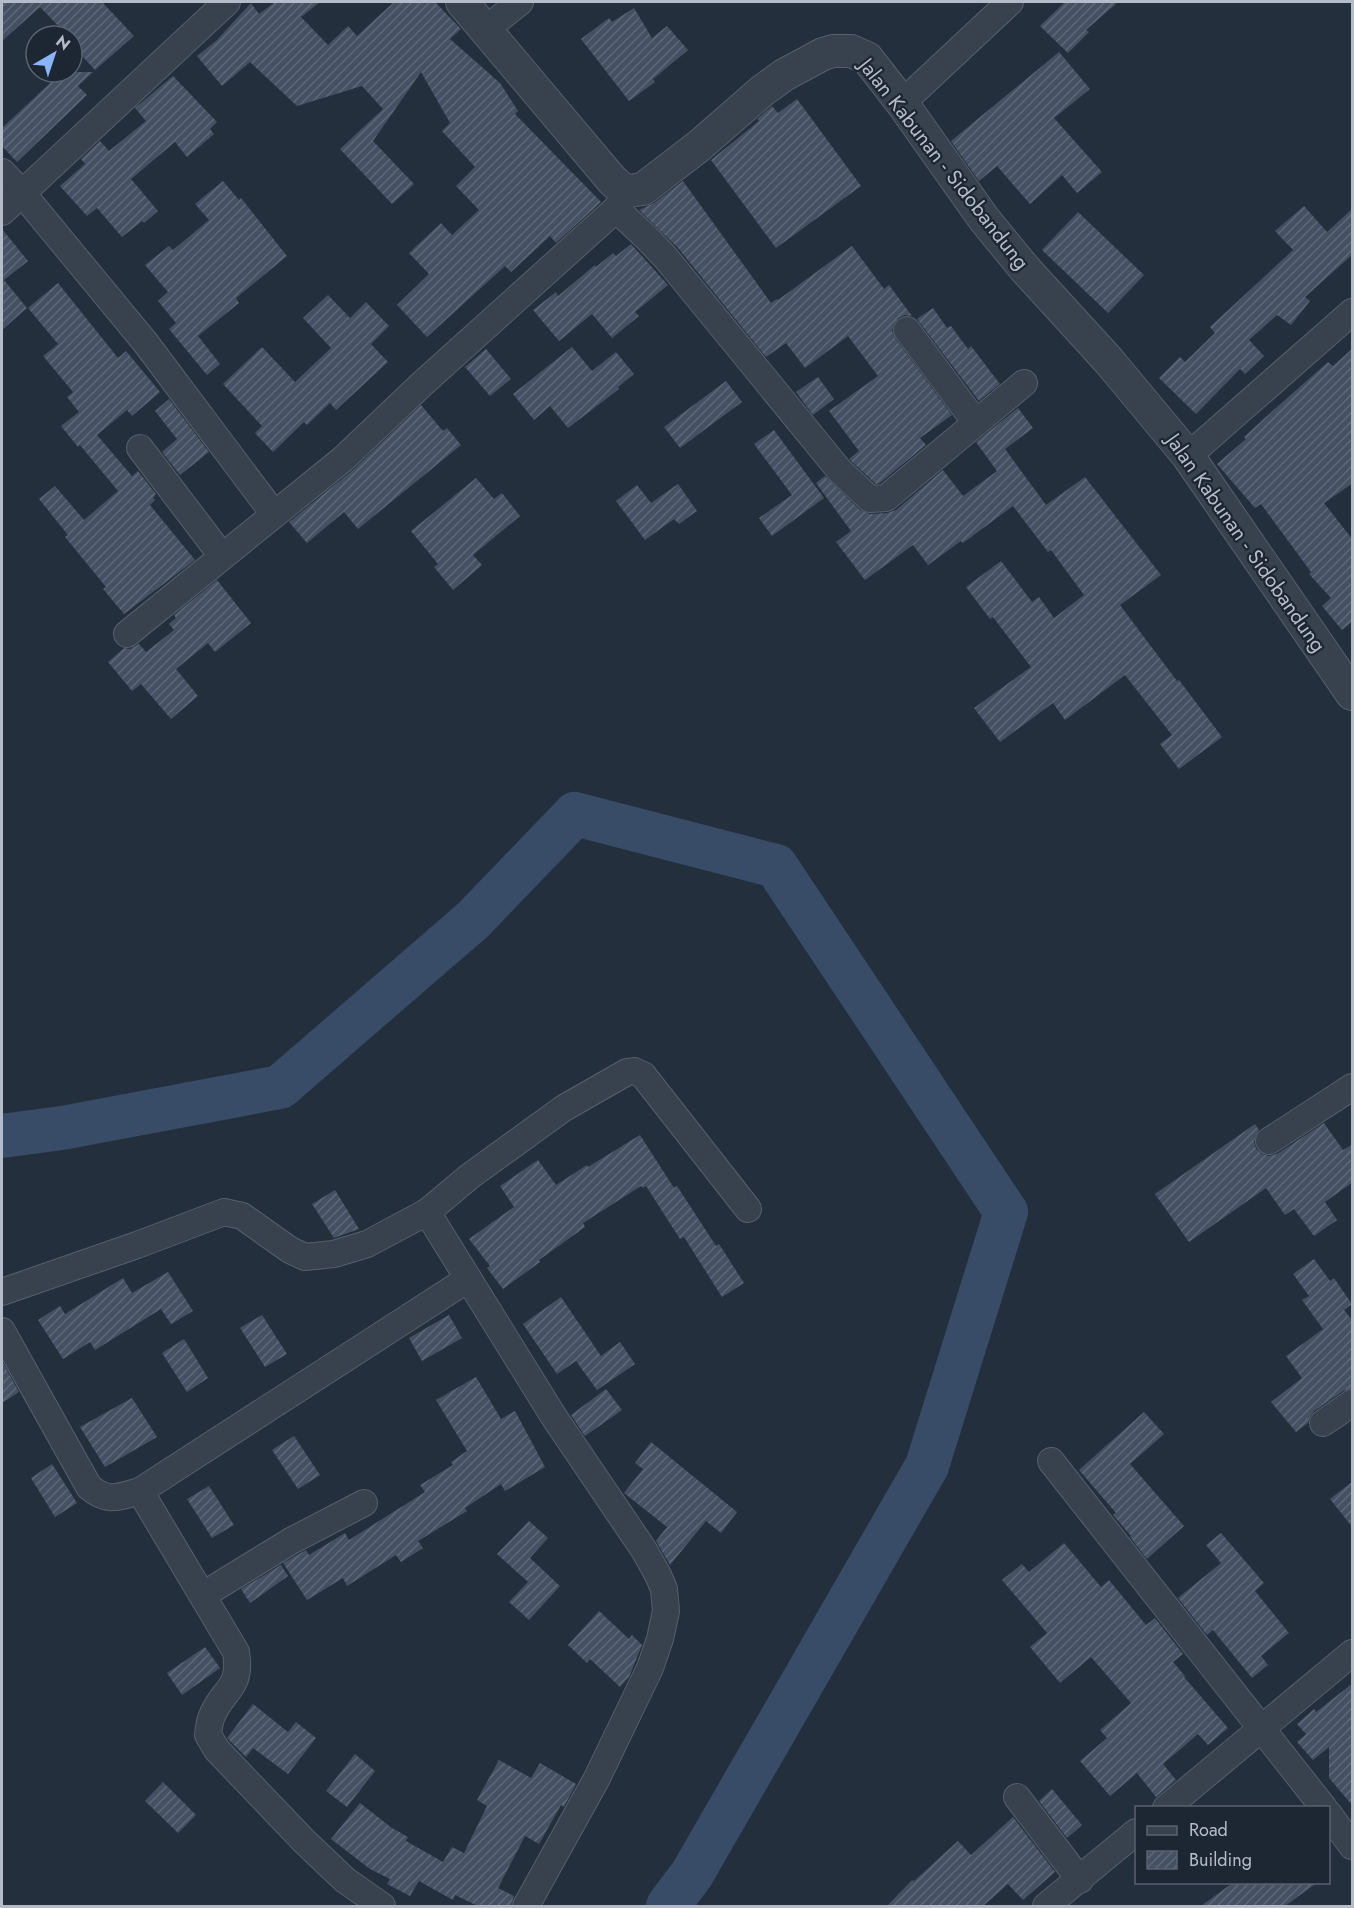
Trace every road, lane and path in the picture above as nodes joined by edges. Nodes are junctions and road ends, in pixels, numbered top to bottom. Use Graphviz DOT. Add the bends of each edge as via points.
graph roads {
  1 [pos="227,2"];
  2 [pos="462,2"];
  3 [pos="520,2"];
  4 [pos="1010,2"];
  5 [pos="486,29"];
  6 [pos="902,103"];
  7 [pos="2,172"];
  8 [pos="22,193"];
  9 [pos="622,200"];
  10 [pos="2,212"];
  11 [pos="1353,312"];
  12 [pos="907,330"];
  13 [pos="1024,383"];
  14 [pos="976,423"];
  15 [pos="140,448"];
  16 [pos="1188,456"];
  17 [pos="274,514"];
  18 [pos="222,556"];
  19 [pos="126,634"];
  20 [pos="1353,694"];
  21 [pos="1353,1087"];
  22 [pos="1269,1141"];
  23 [pos="748,1209"];
  24 [pos="426,1212"];
  25 [pos="468,1279"];
  26 [pos="2,1292"];
  27 [pos="2,1330"];
  28 [pos="1353,1403"];
  29 [pos="1323,1423"];
  30 [pos="1051,1461"];
  31 [pos="140,1491"];
  32 [pos="364,1503"];
  33 [pos="203,1595"];
  34 [pos="1353,1653"];
  35 [pos="1261,1728"];
  36 [pos="1017,1797"];
  37 [pos="1168,1806"];
  38 [pos="1322,1806"];
  39 [pos="1330,1814"];
  40 [pos="1135,1834"];
  41 [pos="1353,1846"];
  42 [pos="1080,1880"];
  43 [pos="382,1906"];
  44 [pos="526,1906"];
  45 [pos="1046,1906"];
  1 -- 8 [label="street"];
  2 -- 5 [label="street"];
  3 -- 5 [label="street"];
  4 -- 6 [label="street"];
  5 -- 9 [label="street" via="622,189"];
  6 -- 9 [label="street, Jalan Kabunan - Sidobandung" via="867,58 851,51 823,54 784,75 699,146 643,189"];
  6 -- 16 [label="street, Jalan Kabunan - Sidobandung" via="984,219"];
  7 -- 8 [label="street"];
  8 -- 10 [label="street"];
  8 -- 17 [label="street" via="145,342"];
  9 -- 14 [label="street" via="654,245 840,471 870,499 885,498"];
  9 -- 17 [label="street" via="343,459"];
  11 -- 16 [label="street"];
  12 -- 14 [label="street"];
  13 -- 14 [label="street"];
  15 -- 18 [label="street"];
  16 -- 20 [label="street, Jalan Kabunan - Sidobandung"];
  17 -- 18 [label="street"];
  18 -- 19 [label="street"];
  21 -- 22 [label="street"];
  23 -- 24 [label="street" via="643,1075 634,1071 616,1077 564,1108"];
  24 -- 25 [label="street"];
  24 -- 26 [label="street" via="367,1244 334,1254 305,1257 242,1216 224,1212"];
  25 -- 31 [label="street"];
  25 -- 44 [label="street" via="581,1460 644,1551 664,1589 666,1611 650,1668 596,1780"];
  27 -- 31 [label="street" via="89,1487 99,1496 114,1498"];
  28 -- 29 [label="street"];
  30 -- 35 [label="street"];
  31 -- 33 [label="street"];
  32 -- 33 [label="street" via="291,1541"];
  33 -- 43 [label="street" via="237,1652 239,1669 233,1687 211,1717 208,1735 217,1750 305,1842 345,1880"];
  34 -- 35 [label="street"];
  35 -- 37 [label="street"];
  35 -- 38 [label="street"];
  36 -- 42 [label="street"];
  39 -- 41 [label="street"];
  40 -- 42 [label="street"];
  42 -- 45 [label="street"];
}
